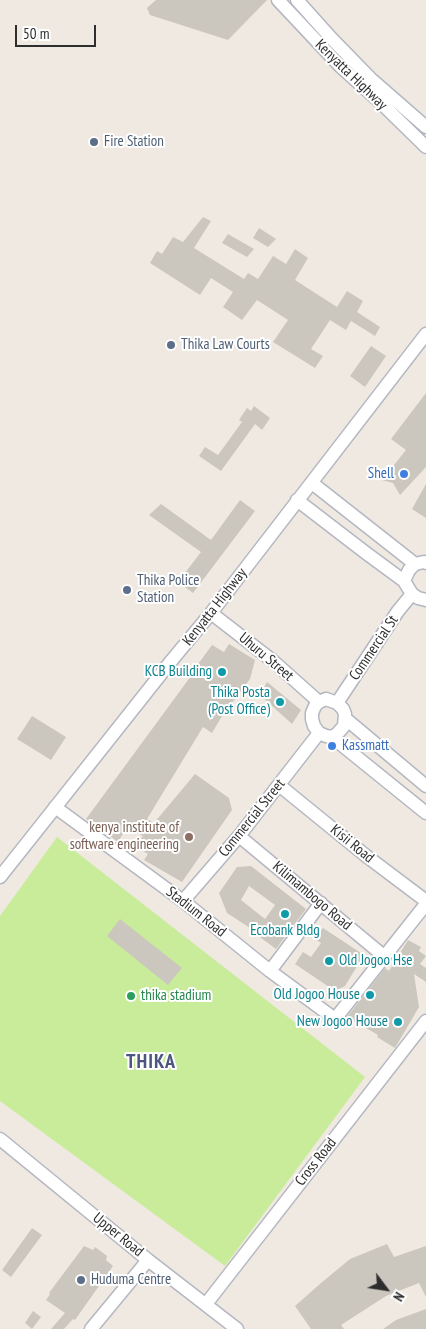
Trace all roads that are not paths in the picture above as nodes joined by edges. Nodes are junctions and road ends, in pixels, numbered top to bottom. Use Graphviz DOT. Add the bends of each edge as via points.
graph roads {
  1 [pos="278,0"];
  2 [pos="297,0"];
  3 [pos="426,126"];
  4 [pos="426,147"];
  5 [pos="426,334"];
  6 [pos="312,483"];
  7 [pos="297,500"];
  8 [pos="420,563"];
  9 [pos="404,581"];
  10 [pos="412,594"];
  11 [pos="426,600"];
  12 [pos="211,613"];
  13 [pos="319,702"];
  14 [pos="337,703"];
  15 [pos="346,719"];
  16 [pos="326,735"];
  17 [pos="279,785"];
  18 [pos="426,786"];
  19 [pos="55,807"];
  20 [pos="426,813"];
  21 [pos="239,836"];
  22 [pos="0,877"];
  23 [pos="183,901"];
  24 [pos="426,902"];
  25 [pos="321,903"];
  26 [pos="385,957"];
  27 [pos="270,971"];
  28 [pos="335,1019"];
  29 [pos="426,1021"];
  30 [pos="0,1139"];
  31 [pos="148,1260"];
  32 [pos="206,1304"];
  33 [pos="91,1329"];
  34 [pos="237,1329"];
  1 -- 4 [label="street, Kenyatta Highway" via="341,67"];
  2 -- 3 [label="street, Kenyatta Highway" via="371,79"];
  5 -- 6 [label="street, Kenyatta Highway"];
  6 -- 7 [label="street, Kenyatta Highway"];
  6 -- 8 [label="street"];
  7 -- 9 [label="street"];
  7 -- 12 [label="street, Kenyatta Highway"];
  8 -- 9 [label="street"];
  9 -- 10 [label="street"];
  10 -- 11 [label="street"];
  10 -- 14 [label="street, Commercial St"];
  12 -- 13 [label="street, Uhuru Street"];
  12 -- 19 [label="street, Kenyatta Highway"];
  13 -- 14 [label="street" via="329,699"];
  13 -- 16 [label="street" via="312,713 314,726"];
  14 -- 15 [label="street"];
  15 -- 16 [label="street" via="341,731"];
  15 -- 18 [label="street"];
  16 -- 17 [label="street, Commercial Street"];
  16 -- 20 [label="street"];
  17 -- 21 [label="street, Commercial Street"];
  17 -- 24 [label="street, Kisii Road"];
  19 -- 22 [label="street, Kenyatta Highway"];
  19 -- 23 [label="street, Stadium Road"];
  21 -- 23 [label="street, Commercial Street"];
  21 -- 25 [label="street, Kilimambogo Road"];
  23 -- 27 [label="street, Stadium Road"];
  24 -- 26 [label="street, Kisii Road"];
  25 -- 26 [label="street, Kilimambogo Road"];
  25 -- 27 [label="street"];
  26 -- 28 [label="street, Kisii Road"];
  27 -- 28 [label="street, Stadium Road"];
  29 -- 32 [label="street, Cross Road"];
  30 -- 31 [label="street, Upper Road"];
  31 -- 32 [label="street, Upper Road"];
  31 -- 33 [label="street"];
  32 -- 34 [label="street, Upper Road"];
}
